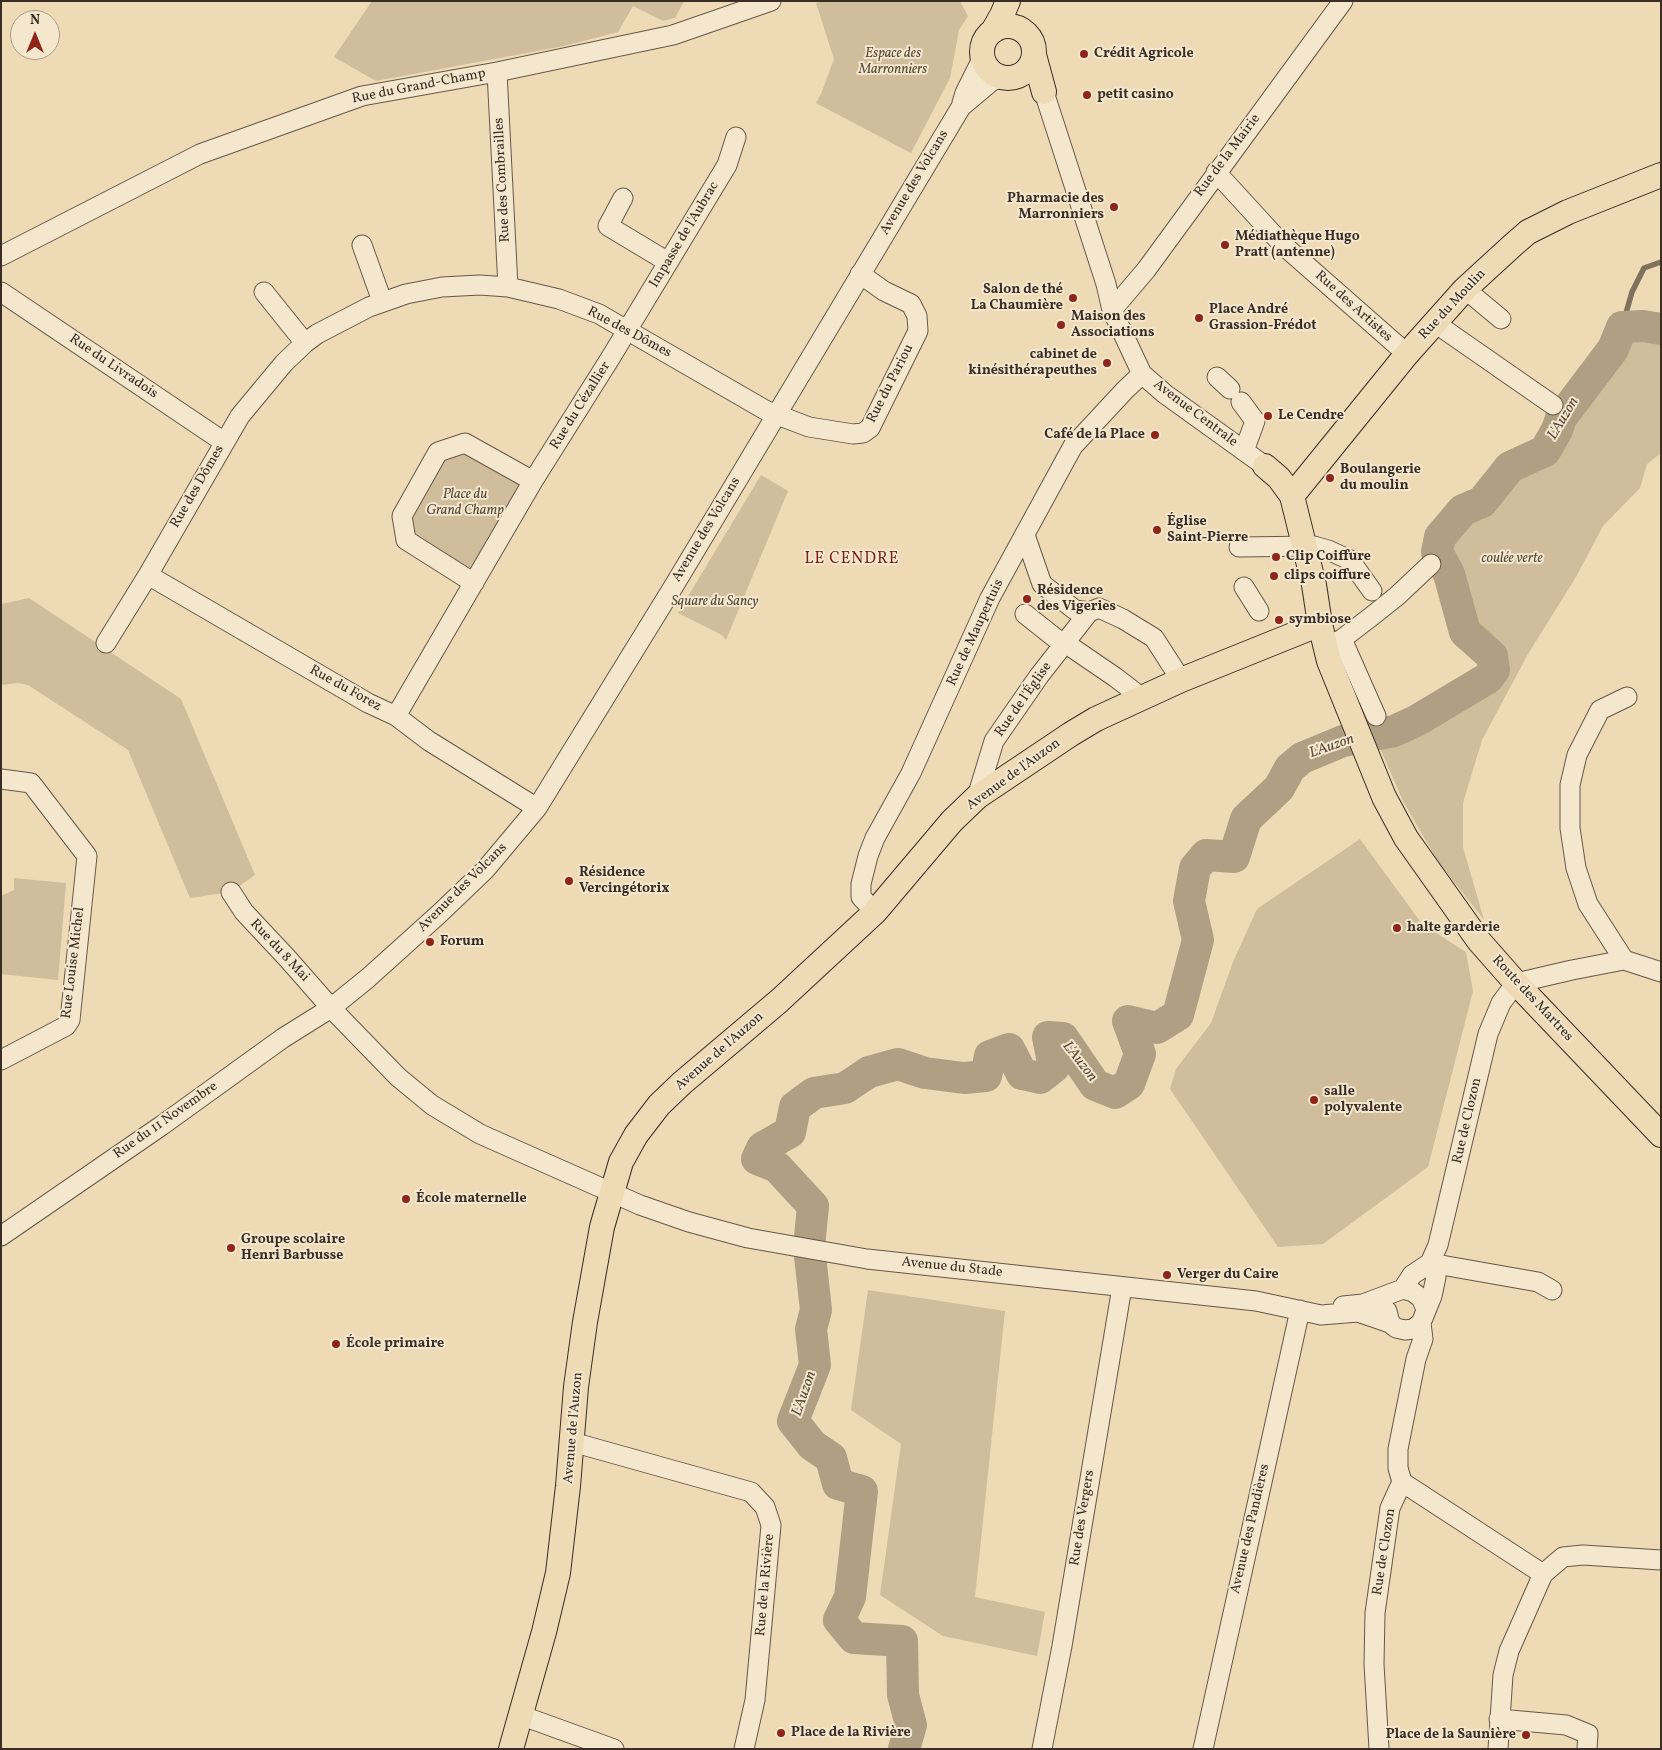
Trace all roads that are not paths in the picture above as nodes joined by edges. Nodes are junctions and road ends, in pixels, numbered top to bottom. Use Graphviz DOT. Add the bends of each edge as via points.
graph roads {
  1 [pos="771,1"];
  2 [pos="1008,1"];
  3 [pos="1018,1"];
  4 [pos="1343,1"];
  5 [pos="993,31"];
  6 [pos="1025,32"];
  7 [pos="1034,55"];
  8 [pos="982,59"];
  9 [pos="497,72"];
  10 [pos="1010,78"];
  11 [pos="1044,92"];
  12 [pos="962,107"];
  13 [pos="736,137"];
  14 [pos="1216,172"];
  15 [pos="1661,175"];
  16 [pos="623,198"];
  17 [pos="362,246"];
  18 [pos="1,256"];
  19 [pos="668,262"];
  20 [pos="860,274"];
  21 [pos="508,287"];
  22 [pos="1465,289"];
  23 [pos="1,292"];
  24 [pos="264,292"];
  25 [pos="382,301"];
  26 [pos="1112,310"];
  27 [pos="1501,319"];
  28 [pos="1435,323"];
  29 [pos="627,330"];
  30 [pos="305,342"];
  31 [pos="1407,354"];
  32 [pos="1142,374"];
  33 [pos="1230,389"];
  34 [pos="1553,404"];
  35 [pos="777,415"];
  36 [pos="224,442"];
  37 [pos="1244,451"];
  38 [pos="1265,466"];
  39 [pos="534,481"];
  40 [pos="1292,496"];
  41 [pos="1025,535"];
  42 [pos="1305,546"];
  43 [pos="1239,547"];
  44 [pos="1431,564"];
  45 [pos="148,575"];
  46 [pos="474,583"];
  47 [pos="1244,587"];
  48 [pos="1372,591"];
  49 [pos="1258,611"];
  50 [pos="1089,612"];
  51 [pos="1025,614"];
  52 [pos="1329,637"];
  53 [pos="106,643"];
  54 [pos="1065,644"];
  55 [pos="1181,680"];
  56 [pos="1142,697"];
  57 [pos="1627,697"];
  58 [pos="396,716"];
  59 [pos="1364,727"];
  60 [pos="1,780"];
  61 [pos="977,798"];
  62 [pos="537,808"];
  63 [pos="231,892"];
  64 [pos="875,912"];
  65 [pos="1624,960"];
  66 [pos="1661,972"];
  67 [pos="1516,983"];
  68 [pos="331,1008"];
  69 [pos="1,1060"];
  70 [pos="1661,1135"];
  71 [pos="611,1192"];
  72 [pos="1,1236"];
  73 [pos="1430,1263"];
  74 [pos="1122,1288"];
  75 [pos="1552,1290"];
  76 [pos="1398,1292"];
  77 [pos="1300,1310"];
  78 [pos="1423,1316"];
  79 [pos="1393,1326"];
  80 [pos="1416,1359"];
  81 [pos="572,1442"];
  82 [pos="1402,1482"];
  83 [pos="1661,1560"];
  84 [pos="1543,1574"];
  85 [pos="520,1714"];
  86 [pos="1499,1719"];
  87 [pos="511,1749"];
  88 [pos="614,1749"];
  89 [pos="744,1749"];
  90 [pos="1042,1749"];
  91 [pos="1203,1749"];
  92 [pos="1379,1749"];
  93 [pos="1498,1749"];
  94 [pos="1587,1749"];
  1 -- 9 [label="street, Rue du Grand-Champ" via="673,35"];
  2 -- 5 [label="main road"];
  3 -- 6 [label="main road"];
  4 -- 14 [label="street, Rue de la Mairie"];
  5 -- 6 [label="main road" via="1009,26"];
  5 -- 8 [label="main road" via="983,44"];
  6 -- 7 [label="main road" via="1031,38"];
  7 -- 10 [label="main road" via="1027,71"];
  7 -- 11 [label="main road, Avenue Centrale"];
  8 -- 10 [label="main road" via="995,74"];
  8 -- 12 [label="street, Avenue des Volcans" via="965,93"];
  9 -- 18 [label="street, Rue du Grand-Champ" via="362,96 200,154"];
  9 -- 21 [label="street, Rue des Combrailles"];
  10 -- 11 [label="main road"];
  10 -- 12 [label="street, Avenue des Volcans" via="992,81"];
  11 -- 26 [label="street, Avenue Centrale"];
  12 -- 20 [label="street, Avenue des Volcans"];
  13 -- 19 [label="street, Impasse de l'Aubrac" via="727,165"];
  14 -- 26 [label="street, Rue de la Mairie" via="1146,270"];
  14 -- 31 [label="street, Rue des Artistes" via="1282,244"];
  15 -- 22 [label="main road, Rue du Moulin" via="1568,212 1528,232"];
  16 -- 19 [label="street" via="608,226"];
  17 -- 25 [label="street"];
  19 -- 29 [label="street, Impasse de l'Aubrac"];
  20 -- 35 [label="street, Avenue des Volcans"];
  20 -- 35 [label="street, Rue du Pariou" via="911,304 917,316 918,331 870,428 853,434 809,427"];
  21 -- 25 [label="street, Rue des Dômes" via="442,287"];
  21 -- 29 [label="street, Rue des Dômes" via="559,299 599,314"];
  22 -- 27 [label="street"];
  22 -- 28 [label="main road, Rue du Moulin"];
  23 -- 36 [label="street, Rue du Livradois"];
  24 -- 30 [label="street"];
  25 -- 30 [label="street, Rue des Dômes"];
  26 -- 32 [label="street, Avenue Centrale"];
  28 -- 31 [label="main road, Rue du Moulin"];
  28 -- 34 [label="street"];
  29 -- 35 [label="street, Rue des Dômes"];
  29 -- 39 [label="street, Rue du Cézallier"];
  30 -- 36 [label="street, Rue des Dômes" via="246,408"];
  31 -- 40 [label="main road, Rue du Moulin"];
  32 -- 37 [label="street, Avenue Centrale"];
  32 -- 41 [label="street, Rue de Maupertuis" via="1073,446"];
  33 -- 37 [label="street" via="1254,421"];
  35 -- 62 [label="street, Avenue des Volcans"];
  36 -- 45 [label="street, Rue des Dômes"];
  37 -- 38 [label="street, Avenue Centrale"];
  38 -- 40 [label="main road, Avenue Centrale" via="1280,478"];
  39 -- 46 [label="street, Rue du Cézallier"];
  39 -- 46 [label="street" via="465,443 438,452 402,516 406,540"];
  40 -- 42 [label="main road, Avenue Centrale"];
  41 -- 50 [label="street" via="1042,584 1075,610"];
  41 -- 64 [label="street, Rue de Maupertuis" via="990,598 911,773 868,856 861,898"];
  42 -- 43 [label="street"];
  42 -- 48 [label="street" via="1346,557"];
  42 -- 52 [label="main road, Avenue Centrale"];
  44 -- 52 [label="street" via="1397,596"];
  45 -- 53 [label="street, Rue des Dômes"];
  45 -- 58 [label="street, Rue du Forez" via="368,703"];
  46 -- 58 [label="street, Rue du Cézallier"];
  47 -- 49 [label="street"];
  50 -- 54 [label="street, Rue de l'Église"];
  50 -- 55 [label="street" via="1099,608 1154,638"];
  51 -- 54 [label="street"];
  52 -- 55 [label="main road, Avenue de l'Auzon"];
  52 -- 59 [label="main road, Avenue Centrale" via="1329,661"];
  54 -- 56 [label="street"];
  54 -- 61 [label="street, Rue de l'Église" via="994,742"];
  55 -- 56 [label="main road, Avenue de l'Auzon"];
  56 -- 61 [label="main road, Avenue de l'Auzon" via="1071,734"];
  57 -- 65 [label="street" via="1600,710 1577,755 1570,785 1570,828 1576,868 1588,904"];
  58 -- 62 [label="street, Rue du Forez"];
  59 -- 67 [label="main road, Route des Martres" via="1384,798 1406,838 1473,933"];
  60 -- 69 [label="street, Rue Louise Michel" via="31,783 87,856 70,1020 66,1026"];
  61 -- 64 [label="main road, Avenue de l'Auzon" via="952,821"];
  62 -- 68 [label="street, Avenue des Volcans" via="485,870"];
  63 -- 68 [label="street, Rue du 8 Mai" via="244,912"];
  64 -- 71 [label="main road, Avenue de l'Auzon" via="659,1105 621,1162"];
  65 -- 66 [label="street"];
  65 -- 67 [label="street"];
  67 -- 70 [label="main road, Route des Martres"];
  67 -- 73 [label="street, Rue de Clozon" via="1501,1003 1488,1034 1438,1245"];
  68 -- 71 [label="street, Rue du 8 Mai" via="398,1077 432,1105 480,1134"];
  68 -- 72 [label="street, Rue du 11 Novembre" via="283,1038"];
  71 -- 74 [label="street, Avenue du Stade" via="689,1222 748,1238 868,1259"];
  71 -- 81 [label="main road, Avenue de l'Auzon" via="585,1322"];
  73 -- 75 [label="street" via="1538,1282"];
  73 -- 76 [label="street"];
  73 -- 78 [label="street" via="1436,1277"];
  74 -- 77 [label="street, Avenue du Stade" via="1256,1301"];
  74 -- 90 [label="street, Rue des Vergers"];
  76 -- 77 [label="street, Avenue du Stade" via="1363,1304"];
  76 -- 78 [label="street" via="1413,1292 1421,1298"];
  76 -- 79 [label="street" via="1386,1303 1387,1316"];
  77 -- 79 [label="street, Avenue du Stade" via="1322,1315 1358,1312"];
  77 -- 91 [label="street, Avenue des Pandières"];
  78 -- 79 [label="street" via="1413,1329"];
  78 -- 80 [label="street" via="1423,1339"];
  79 -- 80 [label="street"];
  80 -- 82 [label="street" via="1398,1449"];
  81 -- 85 [label="main road, Avenue de l'Auzon" via="558,1573"];
  81 -- 89 [label="street, Rue de la Rivière" via="751,1492 765,1507 771,1525 755,1700"];
  82 -- 84 [label="street"];
  82 -- 92 [label="street, Rue de Clozon" via="1390,1508 1375,1613"];
  83 -- 84 [label="street" via="1583,1555 1563,1557"];
  84 -- 86 [label="street" via="1509,1651"];
  85 -- 87 [label="main road, Avenue de l'Auzon"];
  85 -- 88 [label="street"];
  86 -- 93 [label="street"];
  86 -- 94 [label="street" via="1566,1725 1588,1734"];
}
